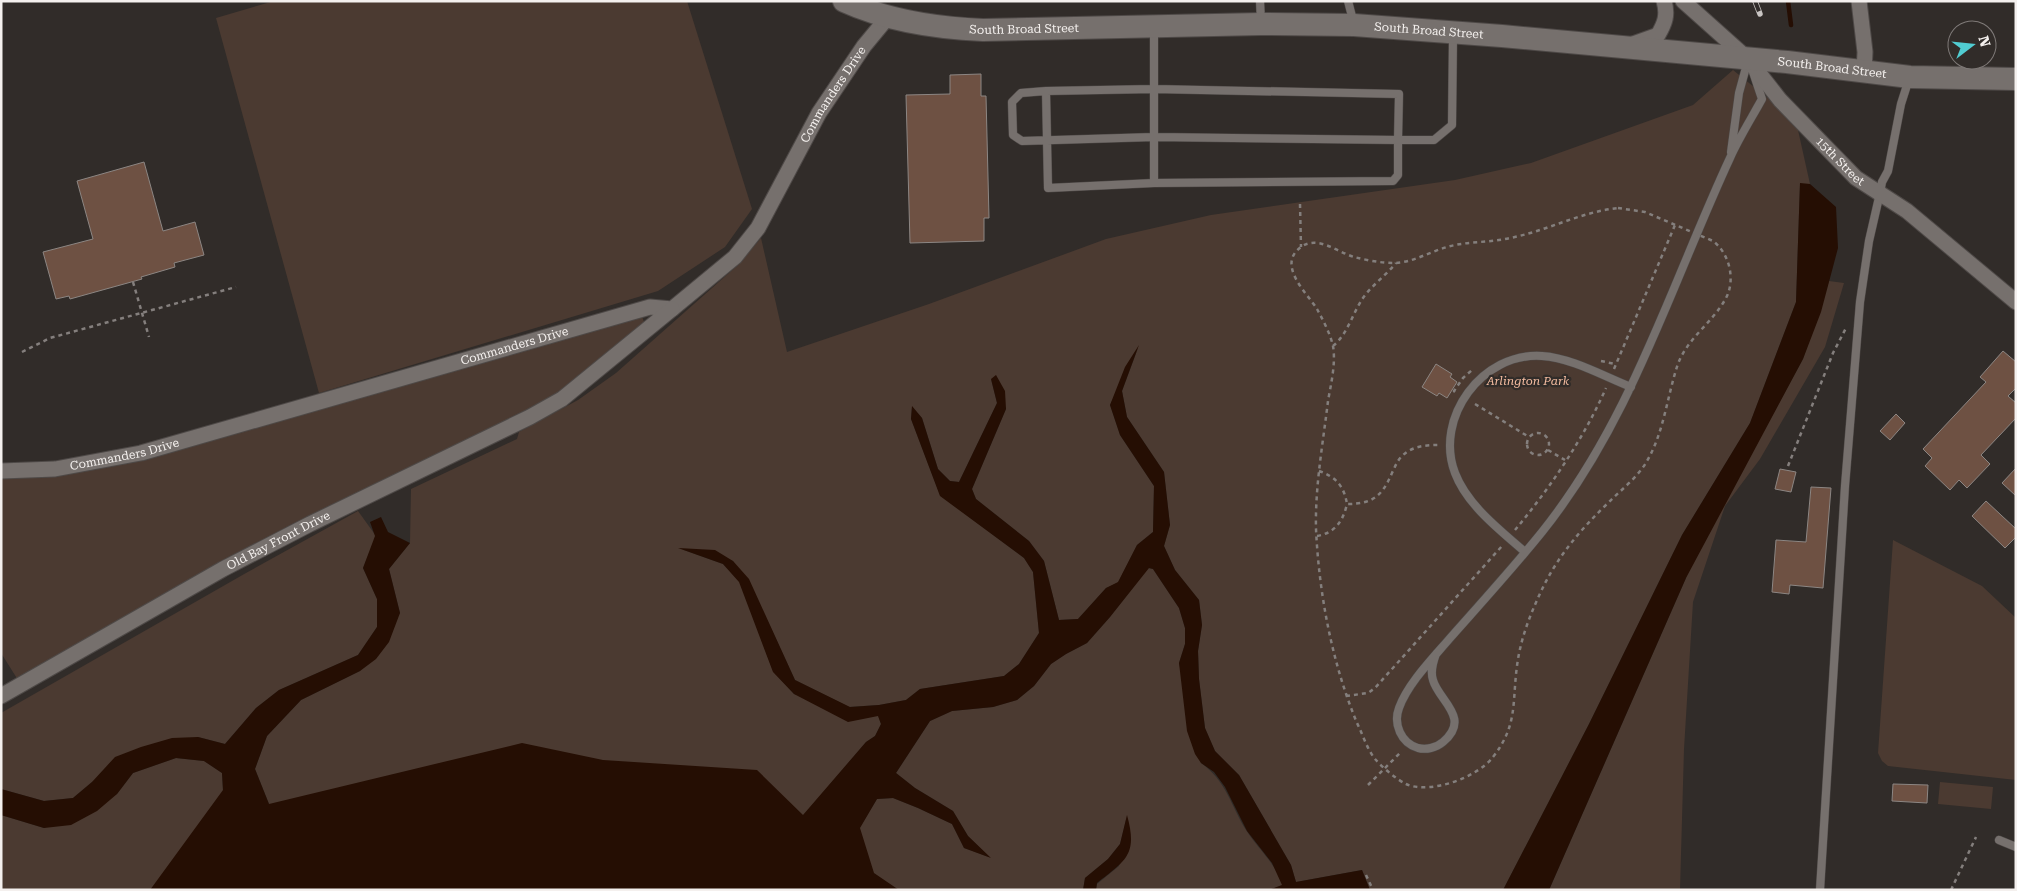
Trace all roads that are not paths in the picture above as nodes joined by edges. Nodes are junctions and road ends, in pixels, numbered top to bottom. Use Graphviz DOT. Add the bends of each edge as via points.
graph roads {
  1 [pos="844,1"];
  2 [pos="1260,1"];
  3 [pos="1348,1"];
  4 [pos="1664,1"];
  5 [pos="1682,1"];
  6 [pos="1859,1"];
  7 [pos="888,17"];
  8 [pos="1261,24"];
  9 [pos="1154,26"];
  10 [pos="1354,26"];
  11 [pos="1453,32"];
  12 [pos="1623,47"];
  13 [pos="1748,59"];
  14 [pos="1864,72"];
  15 [pos="1910,77"];
  16 [pos="2016,79"];
  17 [pos="1154,89"];
  18 [pos="1046,91"];
  19 [pos="1154,137"];
  20 [pos="1047,140"];
  21 [pos="1398,140"];
  22 [pos="1730,156"];
  23 [pos="1154,183"];
  24 [pos="1880,193"];
  25 [pos="2016,302"];
  26 [pos="672,309"];
  27 [pos="1631,387"];
  28 [pos="1,471"];
  29 [pos="1525,552"];
  30 [pos="1436,654"];
  31 [pos="1,696"];
  32 [pos="1999,840"];
  33 [pos="2016,847"];
  34 [pos="1820,890"];
  1 -- 7 [label="street, South Broad Street"];
  2 -- 8 [label="lane"];
  3 -- 10 [label="lane"];
  4 -- 12 [label="street" via="1667,12 1658,35"];
  5 -- 13 [label="street, 15th Street"];
  6 -- 14 [label="street"];
  7 -- 9 [label="street, South Broad Street" via="915,24 983,30"];
  7 -- 26 [label="street, Commanders Drive" via="864,46 819,113 758,228 735,257"];
  8 -- 9 [label="street, South Broad Street"];
  8 -- 10 [label="street, South Broad Street"];
  9 -- 17 [label="lane"];
  10 -- 11 [label="street, South Broad Street"];
  11 -- 12 [label="street, South Broad Street"];
  11 -- 21 [label="lane" via="1452,125 1434,140"];
  12 -- 13 [label="street, South Broad Street"];
  13 -- 14 [label="street, South Broad Street"];
  13 -- 22 [label="lane" via="1739,93"];
  13 -- 22 [label="lane" via="1762,99"];
  13 -- 24 [label="street, 15th Street" via="1780,100 1856,178"];
  14 -- 15 [label="street, South Broad Street"];
  15 -- 16 [label="street, South Broad Street"];
  15 -- 24 [label="lane"];
  17 -- 18 [label="lane"];
  17 -- 19 [label="lane"];
  17 -- 21 [label="lane" via="1399,94"];
  18 -- 20 [label="lane"];
  18 -- 20 [label="lane" via="1021,93 1012,102 1013,134 1022,141"];
  19 -- 20 [label="lane"];
  19 -- 21 [label="lane"];
  19 -- 23 [label="lane"];
  20 -- 23 [label="lane" via="1048,188"];
  21 -- 23 [label="lane" via="1398,175 1393,181"];
  22 -- 27 [label="lane"];
  24 -- 25 [label="street, 15th Street" via="1907,211"];
  24 -- 34 [label="lane" via="1860,302"];
  26 -- 28 [label="street, Commanders Drive" via="650,307 141,453 55,469"];
  26 -- 31 [label="street, Old Bay Front Drive" via="562,399 223,570"];
  27 -- 29 [label="lane" via="1584,472"];
  27 -- 29 [label="lane" via="1557,358 1540,356 1524,357 1494,368 1464,397 1450,434 1455,473 1475,504"];
  29 -- 30 [label="lane"];
  30 -- 30 [label="lane" via="1407,692 1396,719 1398,729 1409,744 1419,748 1432,748 1443,742 1452,728 1450,706 1432,680"];
  32 -- 33 [label="lane"];
}
